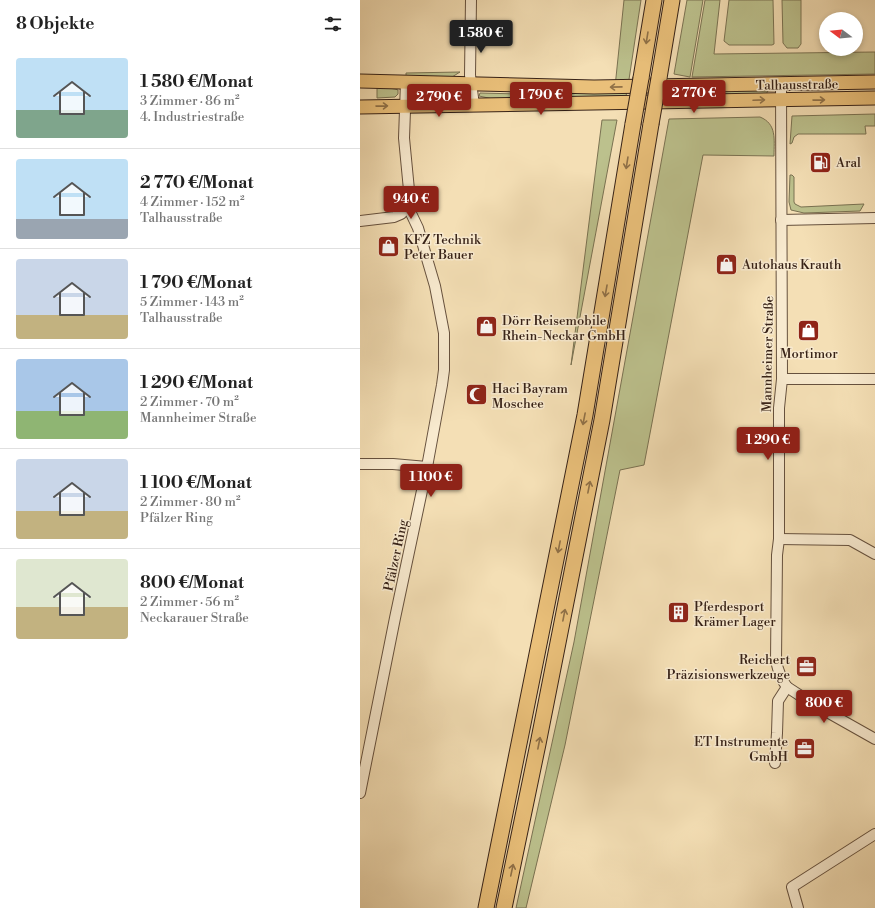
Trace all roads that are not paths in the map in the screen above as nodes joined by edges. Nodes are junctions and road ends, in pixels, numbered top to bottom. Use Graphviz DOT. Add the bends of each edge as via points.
graph roads {
  1 [pos="471,0"];
  2 [pos="654,0"];
  3 [pos="672,0"];
  4 [pos="360,81"];
  5 [pos="406,82"];
  6 [pos="875,82"];
  7 [pos="471,84"];
  8 [pos="781,84"];
  9 [pos="875,98"];
  10 [pos="780,100"];
  11 [pos="474,105"];
  12 [pos="405,106"];
  13 [pos="360,107"];
  14 [pos="408,207"];
  15 [pos="875,218"];
  16 [pos="781,220"];
  17 [pos="360,222"];
  18 [pos="782,379"];
  19 [pos="875,380"];
  20 [pos="360,464"];
  21 [pos="427,467"];
  22 [pos="779,539"];
  23 [pos="875,554"];
  24 [pos="787,687"];
  25 [pos="875,739"];
  26 [pos="775,764"];
  27 [pos="360,793"];
  28 [pos="875,834"];
  29 [pos="486,908"];
  30 [pos="504,908"];
  31 [pos="798,908"];
  1 -- 7 [label="street"];
  2 -- 29 [label="highway, one-way, bridge" via="585,415"];
  30 -- 3 [label="highway, one-way, bridge" via="602,420"];
  4 -- 5 [label="main road, Talhausstraße"];
  5 -- 7 [label="main road, Talhausstraße"];
  5 -- 12 [label="street"];
  6 -- 8 [label="main road, Talhausstraße"];
  8 -- 7 [label="main road, Talhausstraße, one-way" via="579,87"];
  7 -- 11 [label="street"];
  8 -- 10 [label="street, Mannheimer Straße"];
  10 -- 9 [label="main road, Talhausstraße, one-way"];
  11 -- 10 [label="main road, Talhausstraße, one-way"];
  10 -- 16 [label="street, Mannheimer Straße"];
  11 -- 12 [label="main road, Talhausstraße"];
  13 -- 12 [label="main road, Talhausstraße, one-way"];
  12 -- 14 [label="street"];
  14 -- 17 [label="street" via="394,217"];
  14 -- 21 [label="street, Pfälzer Ring" via="418,228 435,286 444,333 442,385"];
  15 -- 16 [label="street"];
  16 -- 18 [label="street, Mannheimer Straße"];
  18 -- 19 [label="street"];
  18 -- 22 [label="street, Mannheimer Straße" via="779,408"];
  20 -- 21 [label="street"];
  21 -- 27 [label="street, Pfälzer Ring"];
  22 -- 23 [label="street" via="850,540"];
  22 -- 24 [label="street, Mannheimer Straße" via="776,661 778,671"];
  24 -- 25 [label="street"];
  24 -- 26 [label="street" via="778,701"];
  28 -- 31 [label="street" via="792,887"];
}
